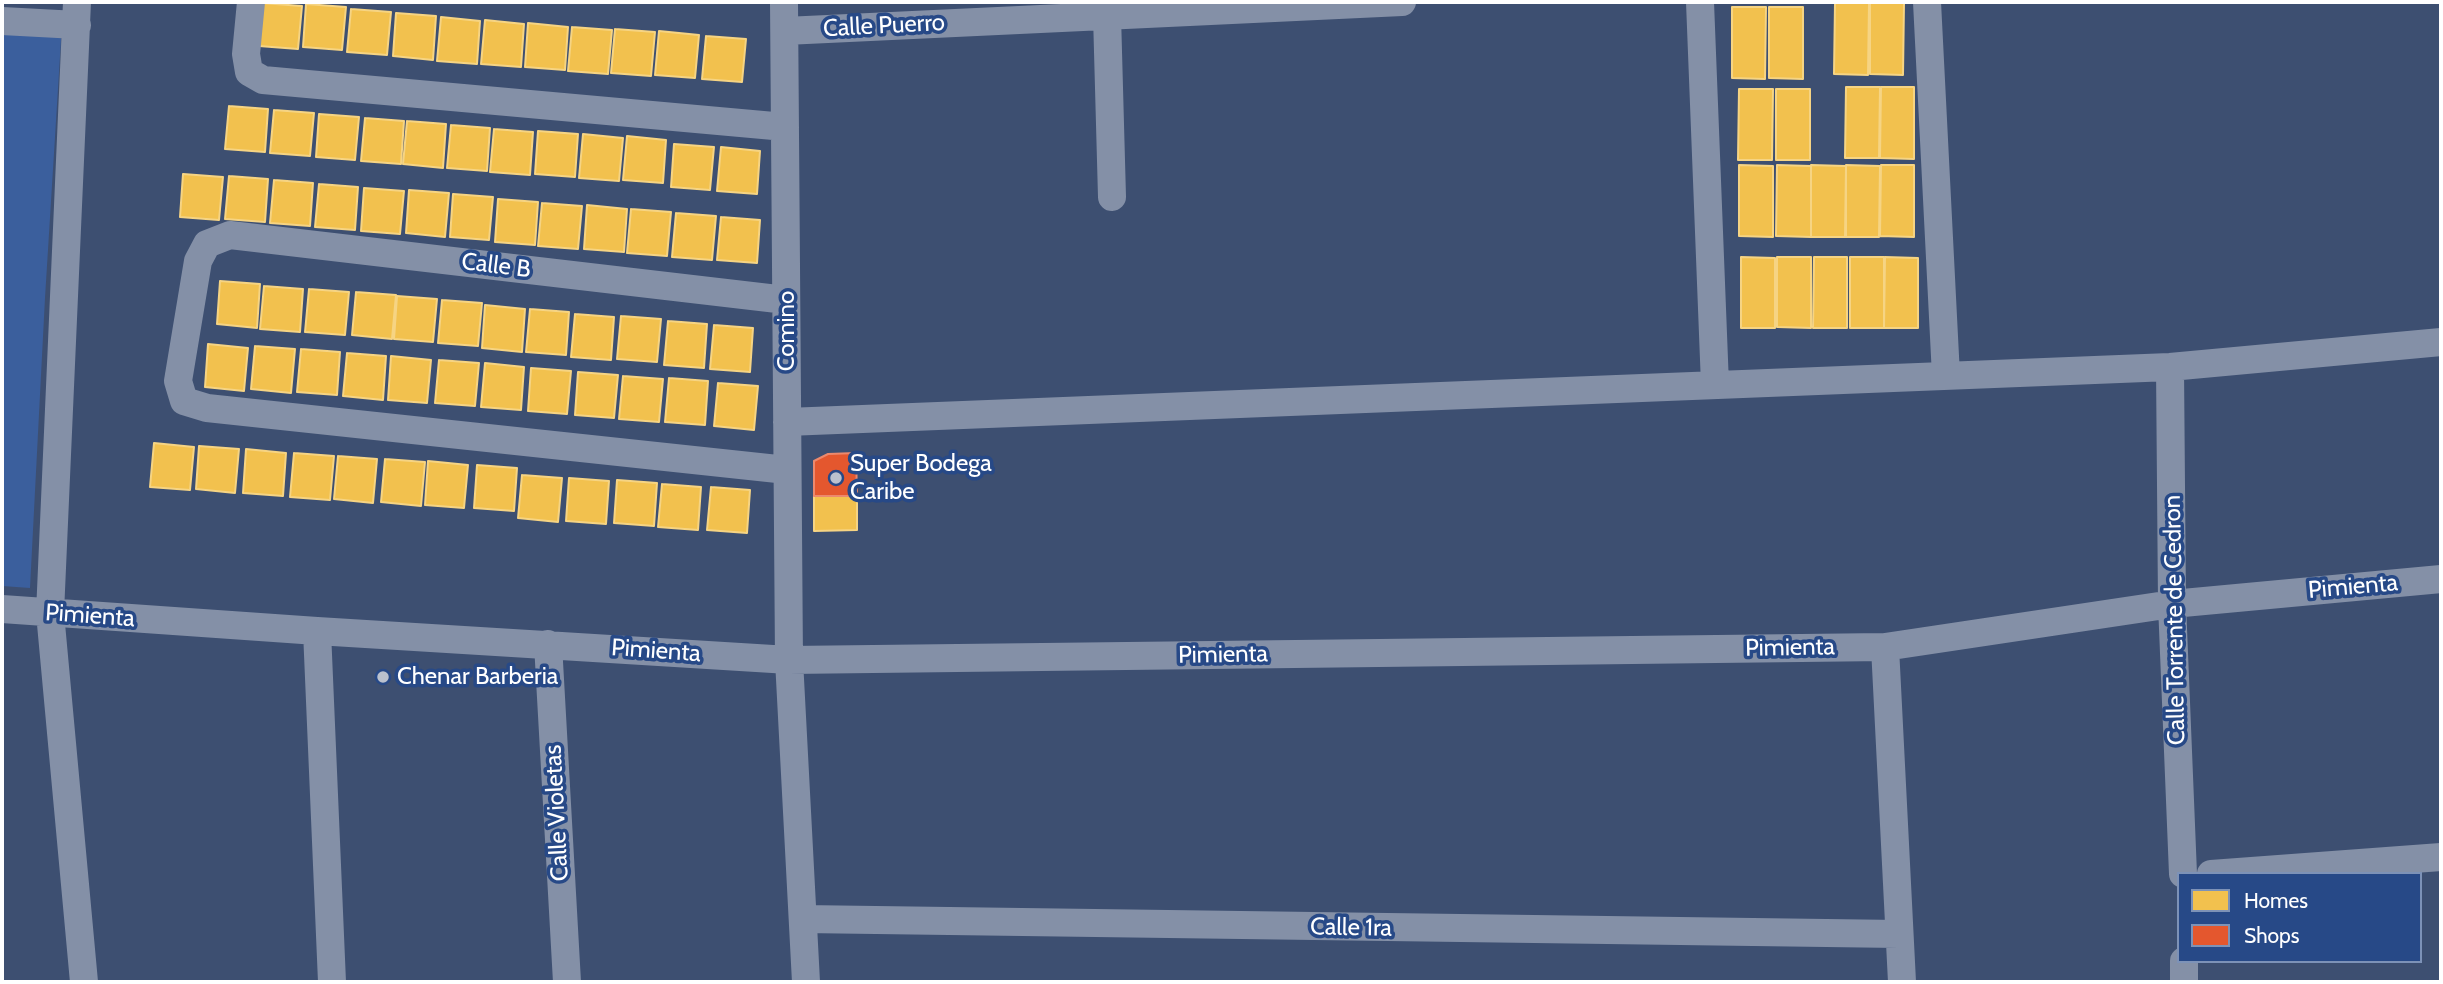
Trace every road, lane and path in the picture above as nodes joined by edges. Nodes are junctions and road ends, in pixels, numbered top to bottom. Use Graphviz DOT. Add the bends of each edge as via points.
graph roads {
  1 [pos="251,2"];
  2 [pos="784,2"];
  3 [pos="1351,2"];
  4 [pos="1402,2"];
  5 [pos="1700,2"];
  6 [pos="1927,2"];
  7 [pos="77,13"];
  8 [pos="1107,15"];
  9 [pos="2,22"];
  10 [pos="785,32"];
  11 [pos="785,127"];
  12 [pos="1112,197"];
  13 [pos="786,300"];
  14 [pos="2441,342"];
  15 [pos="2170,367"];
  16 [pos="1946,376"];
  17 [pos="1715,385"];
  18 [pos="787,422"];
  19 [pos="787,470"];
  20 [pos="2441,579"];
  21 [pos="2172,604"];
  22 [pos="2,608"];
  23 [pos="50,613"];
  24 [pos="317,631"];
  25 [pos="548,644"];
  26 [pos="1885,647"];
  27 [pos="789,660"];
  28 [pos="2441,857"];
  29 [pos="2183,872"];
  30 [pos="2238,872"];
  31 [pos="803,919"];
  32 [pos="1899,934"];
  33 [pos="2184,963"];
  34 [pos="84,982"];
  35 [pos="332,982"];
  36 [pos="566,982"];
  37 [pos="806,982"];
  38 [pos="1902,982"];
  39 [pos="2184,982"];
  1 -- 11 [label="street" via="246,54 249,72 263,80"];
  2 -- 10 [label="street, Comino"];
  3 -- 4 [label="street, Calle Puerro"];
  3 -- 8 [label="street, Calle Puerro"];
  5 -- 17 [label="street"];
  6 -- 16 [label="street"];
  7 -- 9 [label="street"];
  7 -- 23 [label="street"];
  8 -- 10 [label="street, Calle Puerro"];
  8 -- 12 [label="street"];
  10 -- 11 [label="street, Comino"];
  11 -- 13 [label="street, Comino"];
  13 -- 18 [label="street, Comino"];
  13 -- 19 [label="street, Calle B" via="230,235 207,244 198,261 178,382 184,401 208,408"];
  14 -- 15 [label="street"];
  15 -- 16 [label="street"];
  15 -- 21 [label="street, Calle Torrente de Cedron"];
  16 -- 17 [label="street"];
  17 -- 18 [label="street"];
  18 -- 19 [label="street, Comino"];
  19 -- 27 [label="street, Comino"];
  20 -- 21 [label="street, Pimienta"];
  21 -- 26 [label="street, Pimienta"];
  21 -- 29 [label="street, Calle Torrente de Cedron"];
  22 -- 23 [label="street, Pimienta"];
  23 -- 24 [label="street, Pimienta"];
  23 -- 34 [label="street"];
  24 -- 25 [label="street, Pimienta"];
  24 -- 35 [label="street"];
  25 -- 27 [label="street, Pimienta"];
  25 -- 36 [label="street, Calle Violetas"];
  26 -- 27 [label="street, Pimienta"];
  26 -- 32 [label="street"];
  27 -- 31 [label="street, Comino"];
  28 -- 30 [label="street"];
  31 -- 32 [label="street, Calle 1ra"];
  31 -- 37 [label="street, Comino"];
  32 -- 38 [label="street"];
  33 -- 39 [label="street"];
}
